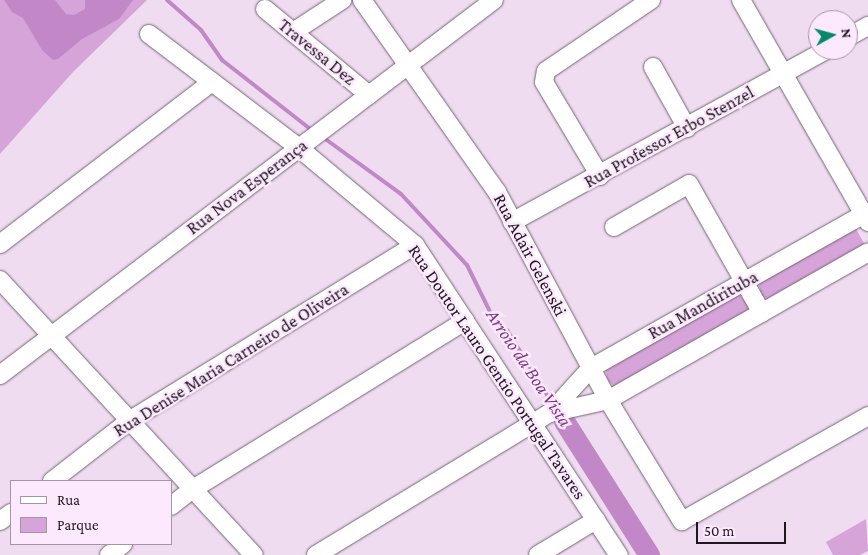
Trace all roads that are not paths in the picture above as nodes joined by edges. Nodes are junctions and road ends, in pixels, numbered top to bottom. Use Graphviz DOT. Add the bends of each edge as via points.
graph roads {
  1 [pos="342,0"];
  2 [pos="362,0"];
  3 [pos="494,0"];
  4 [pos="651,0"];
  5 [pos="747,2"];
  6 [pos="265,9"];
  7 [pos="293,32"];
  8 [pos="149,34"];
  9 [pos="808,60"];
  10 [pos="407,66"];
  11 [pos="653,67"];
  12 [pos="783,74"];
  13 [pos="212,82"];
  14 [pos="369,95"];
  15 [pos="687,128"];
  16 [pos="299,148"];
  17 [pos="600,176"];
  18 [pos="866,216"];
  19 [pos="512,222"];
  20 [pos="614,226"];
  21 [pos="0,244"];
  22 [pos="415,245"];
  23 [pos="868,252"];
  24 [pos="0,280"];
  25 [pos="744,282"];
  26 [pos="762,313"];
  27 [pos="465,321"];
  28 [pos="51,336"];
  29 [pos="591,368"];
  30 [pos="0,375"];
  31 [pos="608,400"];
  32 [pos="550,413"];
  33 [pos="868,416"];
  34 [pos="129,421"];
  35 [pos="533,423"];
  36 [pos="53,480"];
  37 [pos="192,489"];
  38 [pos="172,505"];
  39 [pos="596,520"];
  40 [pos="122,545"];
  41 [pos="109,555"];
  42 [pos="254,555"];
  43 [pos="316,555"];
  44 [pos="538,555"];
  45 [pos="619,555"];
  1 -- 7 [label="street"];
  2 -- 10 [label="street, Rua Adair Gelenski"];
  3 -- 10 [label="street, Rua Nova Esperança"];
  4 -- 17 [label="street" via="546,71 544,82"];
  5 -- 12 [label="street"];
  6 -- 7 [label="street, Travessa Dez"];
  7 -- 14 [label="street, Travessa Dez"];
  8 -- 13 [label="street, Rua Doutor Lauro Gentio Portugal Tavares"];
  9 -- 12 [label="street, Rua Professor Erbo Stenzel"];
  10 -- 14 [label="street, Rua Nova Esperança"];
  10 -- 19 [label="street, Rua Adair Gelenski" via="497,192"];
  11 -- 15 [label="street"];
  12 -- 15 [label="street, Rua Professor Erbo Stenzel"];
  12 -- 18 [label="street"];
  13 -- 16 [label="street, Rua Doutor Lauro Gentio Portugal Tavares"];
  13 -- 21 [label="street"];
  14 -- 16 [label="street, Rua Nova Esperança"];
  15 -- 17 [label="street, Rua Professor Erbo Stenzel"];
  16 -- 22 [label="street, Rua Doutor Lauro Gentio Portugal Tavares"];
  16 -- 28 [label="street, Rua Nova Esperança"];
  17 -- 19 [label="street, Rua Professor Erbo Stenzel"];
  18 -- 25 [label="street, Rua Mandirituba"];
  19 -- 29 [label="street, Rua Adair Gelenski"];
  20 -- 25 [label="street" via="689,184"];
  22 -- 27 [label="street, Rua Doutor Lauro Gentio Portugal Tavares"];
  22 -- 34 [label="street, Rua Denise Maria Carneiro de Oliveira"];
  23 -- 26 [label="street, Rua Mandirituba"];
  24 -- 28 [label="street"];
  25 -- 26 [label="street"];
  25 -- 29 [label="street, Rua Mandirituba"];
  26 -- 31 [label="street, Rua Mandirituba"];
  27 -- 35 [label="street, Rua Doutor Lauro Gentio Portugal Tavares"];
  27 -- 37 [label="street"];
  28 -- 30 [label="street, Rua Nova Esperança"];
  28 -- 34 [label="street"];
  29 -- 31 [label="street, Rua Adair Gelenski"];
  29 -- 32 [label="street, Rua Mandirituba"];
  31 -- 32 [label="street, Rua Mandirituba"];
  31 -- 33 [label="street, Rua Adair Gelenski" via="682,521"];
  32 -- 35 [label="street, Rua Mandirituba"];
  34 -- 36 [label="street, Rua Denise Maria Carneiro de Oliveira"];
  34 -- 37 [label="street"];
  35 -- 39 [label="street, Rua Doutor Lauro Gentio Portugal Tavares"];
  35 -- 43 [label="street, Rua Mandirituba"];
  37 -- 38 [label="street"];
  37 -- 42 [label="street"];
  39 -- 44 [label="street"];
  39 -- 45 [label="street, Rua Doutor Lauro Gentio Portugal Tavares"];
  40 -- 41 [label="street"];
}
